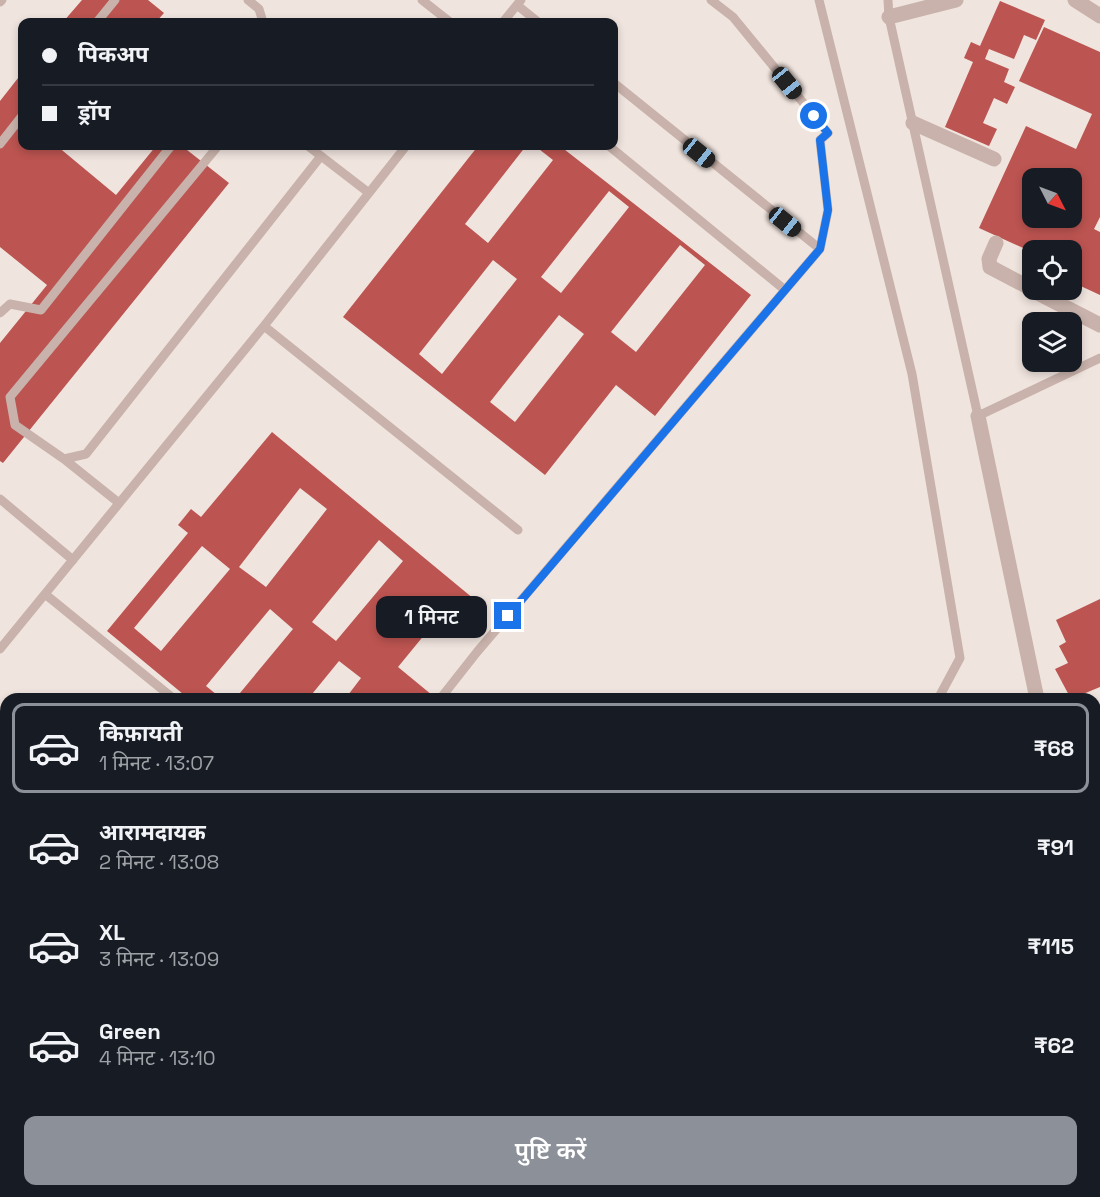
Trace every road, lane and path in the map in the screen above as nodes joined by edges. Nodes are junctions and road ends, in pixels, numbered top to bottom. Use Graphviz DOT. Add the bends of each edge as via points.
graph roads {
  1 [pos="115,0"];
  2 [pos="248,0"];
  3 [pos="422,0"];
  4 [pos="711,0"];
  5 [pos="819,0"];
  6 [pos="888,0"];
  7 [pos="956,0"];
  8 [pos="1075,0"];
  9 [pos="519,3"];
  10 [pos="1100,16"];
  11 [pos="889,17"];
  12 [pos="100,18"];
  13 [pos="262,18"];
  14 [pos="445,18"];
  15 [pos="506,18"];
  16 [pos="534,18"];
  17 [pos="618,86"];
  18 [pos="18,121"];
  19 [pos="913,123"];
  20 [pos="0,144"];
  21 [pos="168,150"];
  22 [pos="215,150"];
  23 [pos="313,150"];
  24 [pos="403,150"];
  25 [pos="614,150"];
  26 [pos="321,156"];
  27 [pos="994,159"];
  28 [pos="369,193"];
  29 [pos="996,243"];
  30 [pos="820,249"];
  31 [pos="1022,284"];
  32 [pos="785,290"];
  33 [pos="1053,300"];
  34 [pos="0,313"];
  35 [pos="1100,325"];
  36 [pos="264,326"];
  37 [pos="1100,358"];
  38 [pos="978,416"];
  39 [pos="64,459"];
  40 [pos="0,499"];
  41 [pos="119,503"];
  42 [pos="518,530"];
  43 [pos="73,560"];
  44 [pos="45,594"];
  45 [pos="0,649"];
  46 [pos="167,693"];
  47 [pos="445,693"];
  48 [pos="941,693"];
  49 [pos="1036,693"];
  1 -- 12 [label="lane"];
  2 -- 13 [label="lane" via="259,9"];
  3 -- 14 [label="lane"];
  4 -- 30 [label="lane" via="733,17 828,133 820,140 828,210"];
  5 -- 48 [label="lane" via="914,385 960,658"];
  6 -- 11 [label="lane"];
  7 -- 11 [label="street"];
  8 -- 10 [label="street"];
  9 -- 15 [label="lane"];
  9 -- 16 [label="lane"];
  11 -- 19 [label="lane"];
  17 -- 30 [label="lane"];
  18 -- 20 [label="lane"];
  19 -- 27 [label="street"];
  19 -- 38 [label="lane"];
  21 -- 34 [label="lane" via="41,310 10,304"];
  22 -- 39 [label="lane" via="10,397 15,425"];
  23 -- 26 [label="lane"];
  24 -- 28 [label="lane"];
  25 -- 32 [label="lane"];
  26 -- 28 [label="lane"];
  26 -- 39 [label="lane" via="86,454"];
  28 -- 36 [label="lane"];
  29 -- 31 [label="street" via="990,267"];
  30 -- 32 [label="lane"];
  32 -- 47 [label="lane"];
  33 -- 35 [label="street"];
  36 -- 41 [label="lane"];
  36 -- 42 [label="lane"];
  37 -- 38 [label="lane"];
  38 -- 49 [label="street"];
  39 -- 41 [label="lane"];
  40 -- 43 [label="lane"];
  41 -- 43 [label="lane"];
  43 -- 44 [label="lane"];
  44 -- 45 [label="lane"];
  44 -- 46 [label="lane"];
}
